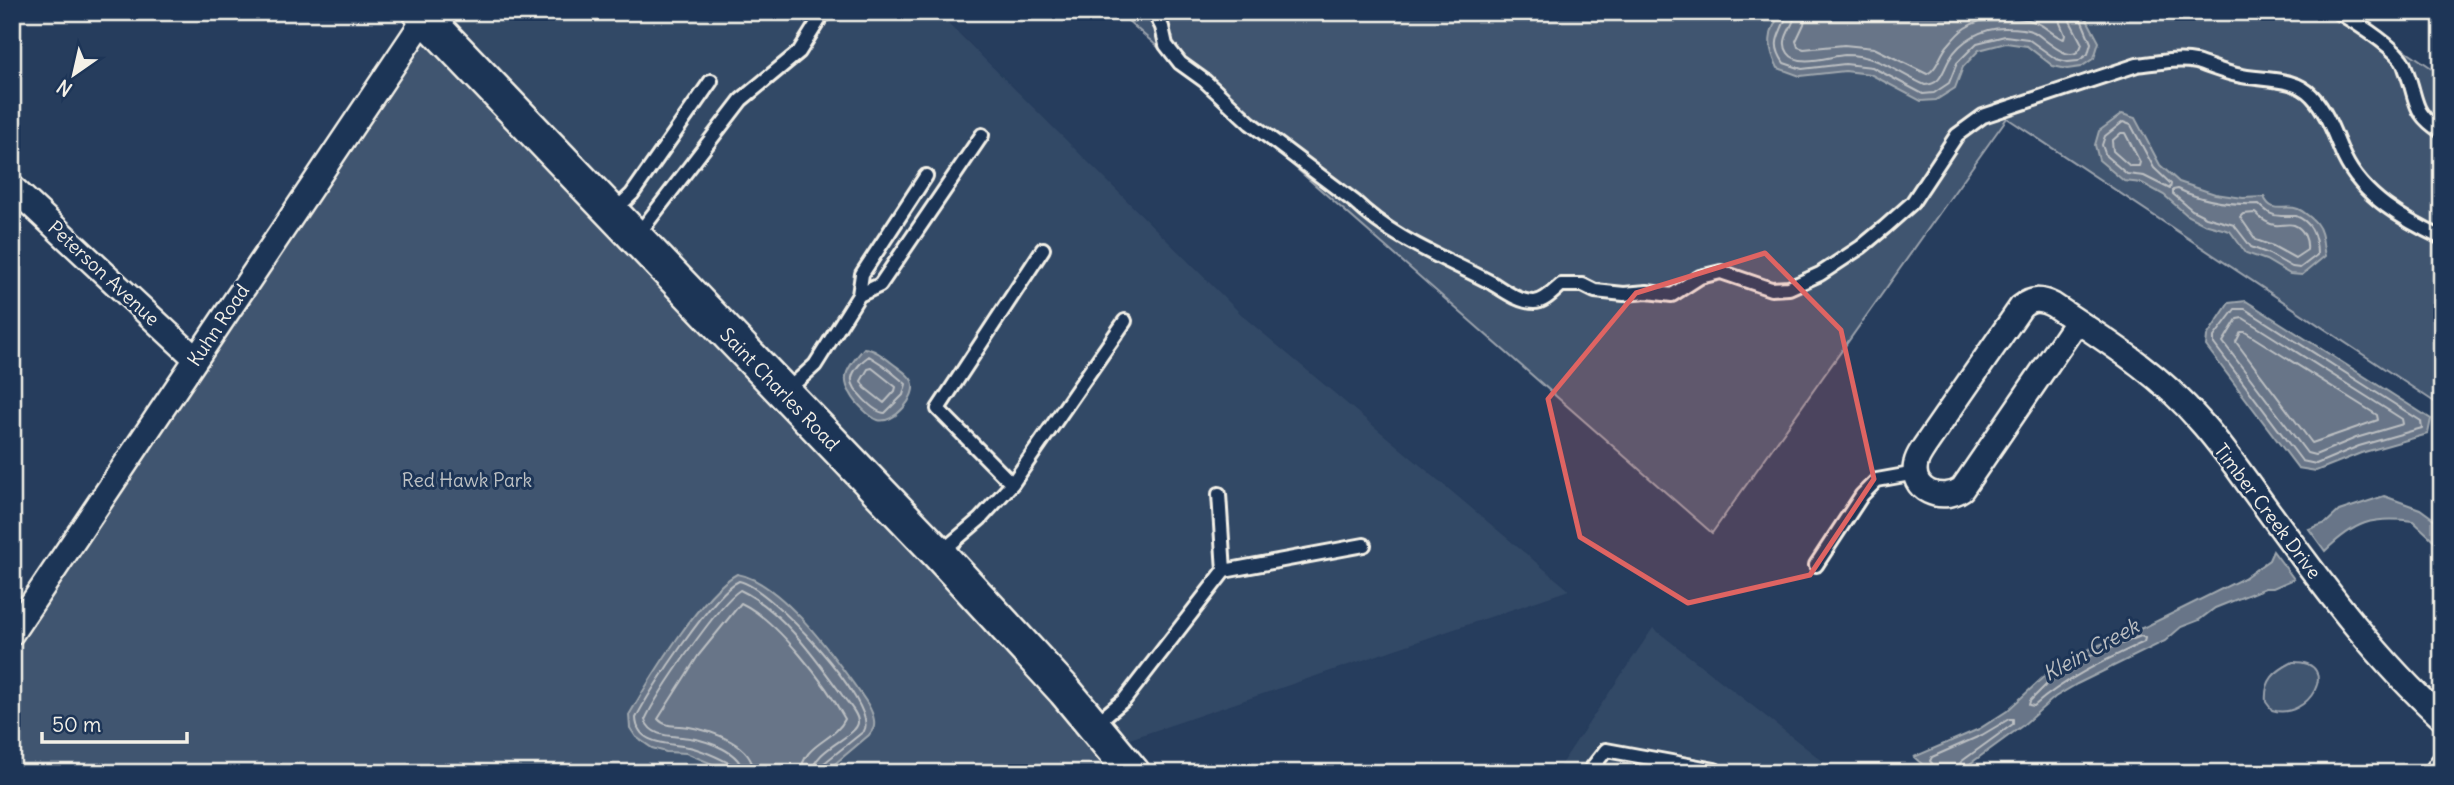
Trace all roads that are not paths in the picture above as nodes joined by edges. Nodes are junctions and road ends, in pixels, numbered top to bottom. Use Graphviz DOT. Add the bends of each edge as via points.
graph roads {
  1 [pos="824,12"];
  2 [pos="1149,12"];
  3 [pos="2338,12"];
  4 [pos="425,14"];
  5 [pos="711,81"];
  6 [pos="2442,132"];
  7 [pos="982,135"];
  8 [pos="926,176"];
  9 [pos="12,187"];
  10 [pos="612,213"];
  11 [pos="636,237"];
  12 [pos="2442,238"];
  13 [pos="1043,249"];
  14 [pos="859,295"];
  15 [pos="1125,321"];
  16 [pos="2077,321"];
  17 [pos="196,359"];
  18 [pos="784,393"];
  19 [pos="1916,473"];
  20 [pos="1012,484"];
  21 [pos="1219,494"];
  22 [pos="1364,545"];
  23 [pos="939,554"];
  24 [pos="1816,565"];
  25 [pos="1224,571"];
  26 [pos="12,633"];
  27 [pos="2442,718"];
  28 [pos="1093,725"];
  29 [pos="2442,764"];
  30 [pos="1715,770"];
  31 [pos="1133,773"];
  32 [pos="1588,773"];
  33 [pos="2436,773"];
  1 -- 11 [label="lane" via="799,52 741,100"];
  2 -- 12 [label="lane" via="1180,63 1367,214 1452,265 1533,302 1561,285 1672,295 1700,277 1721,272 1771,289 1789,288 1820,274 1885,227 1912,203 1957,135 1983,116 2137,65 2162,62 2194,62 2235,75 2297,85 2312,96 2329,121 2360,182 2389,209"];
  3 -- 6 [label="lane" via="2401,59 2416,108"];
  4 -- 10 [label="street, Saint Charles Road"];
  4 -- 17 [label="street, Kuhn Road"];
  5 -- 10 [label="lane" via="632,194"];
  7 -- 14 [label="lane" via="880,285"];
  8 -- 14 [label="lane" via="862,274"];
  9 -- 17 [label="street, Peterson Avenue"];
  10 -- 11 [label="street, Saint Charles Road"];
  11 -- 18 [label="street, Saint Charles Road"];
  13 -- 20 [label="lane" via="938,409"];
  14 -- 18 [label="lane" via="815,365"];
  15 -- 20 [label="lane"];
  16 -- 19 [label="street, Timber Creek Drive" via="2043,300 2021,307 1917,458"];
  16 -- 19 [label="street" via="1962,489 1944,497 1934,495 1922,487"];
  16 -- 27 [label="street, Timber Creek Drive" via="2132,358 2200,420 2368,643"];
  17 -- 26 [label="street, Kuhn Road"];
  18 -- 23 [label="street, Saint Charles Road"];
  19 -- 24 [label="lane" via="1877,480 1861,495"];
  20 -- 23 [label="lane"];
  21 -- 25 [label="lane"];
  22 -- 25 [label="lane"];
  23 -- 28 [label="street, Saint Charles Road"];
  25 -- 28 [label="lane" via="1125,699"];
  28 -- 31 [label="street, Saint Charles Road"];
  29 -- 33 [label="street"];
  30 -- 32 [label="lane" via="1606,750"];
}
